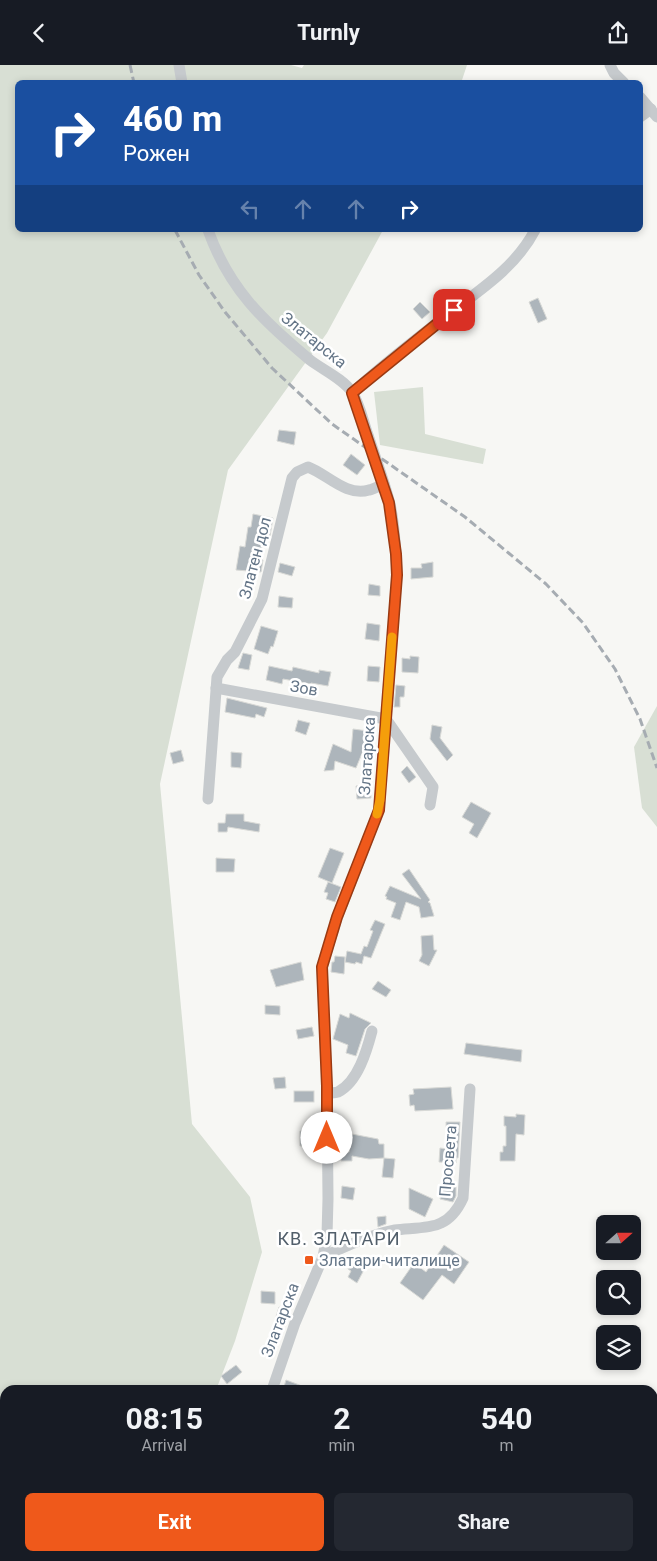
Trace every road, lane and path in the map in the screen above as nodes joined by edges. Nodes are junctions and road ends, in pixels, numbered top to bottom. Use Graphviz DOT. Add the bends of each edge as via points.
graph roads {
  1 [pos="179,65"];
  2 [pos="610,65"];
  3 [pos="182,80"];
  4 [pos="621,80"];
  5 [pos="643,100"];
  6 [pos="654,113"];
  7 [pos="209,232"];
  8 [pos="534,232"];
  9 [pos="352,393"];
  10 [pos="384,484"];
  11 [pos="216,688"];
  12 [pos="386,719"];
  13 [pos="208,799"];
  14 [pos="430,805"];
  15 [pos="372,1031"];
  16 [pos="470,1089"];
  17 [pos="327,1093"];
  18 [pos="323,1257"];
  19 [pos="274,1385"];
  1 -- 3 [label="street"];
  2 -- 4 [label="street"];
  5 -- 6 [label="street"];
  7 -- 9 [label="street, Златарска" via="222,262 264,321"];
  8 -- 9 [label="street" via="500,274"];
  9 -- 10 [label="street, Златарска"];
  10 -- 11 [label="street, Златен дол" via="368,491 344,488 308,467 292,478 262,599 235,652 217,677"];
  10 -- 12 [label="street, Златарска" via="393,521 397,575"];
  11 -- 12 [label="street, Зов"];
  11 -- 13 [label="street, Златен дол"];
  12 -- 14 [label="street" via="433,787"];
  12 -- 17 [label="street, Златарска" via="379,810 337,917 322,967"];
  15 -- 17 [label="street" via="366,1055 355,1076 338,1092"];
  16 -- 18 [label="street, Просвета" via="463,1198 452,1216 440,1224 370,1237"];
  17 -- 18 [label="street, Златарска" via="328,1215"];
  18 -- 19 [label="street, Златарска"];
}
